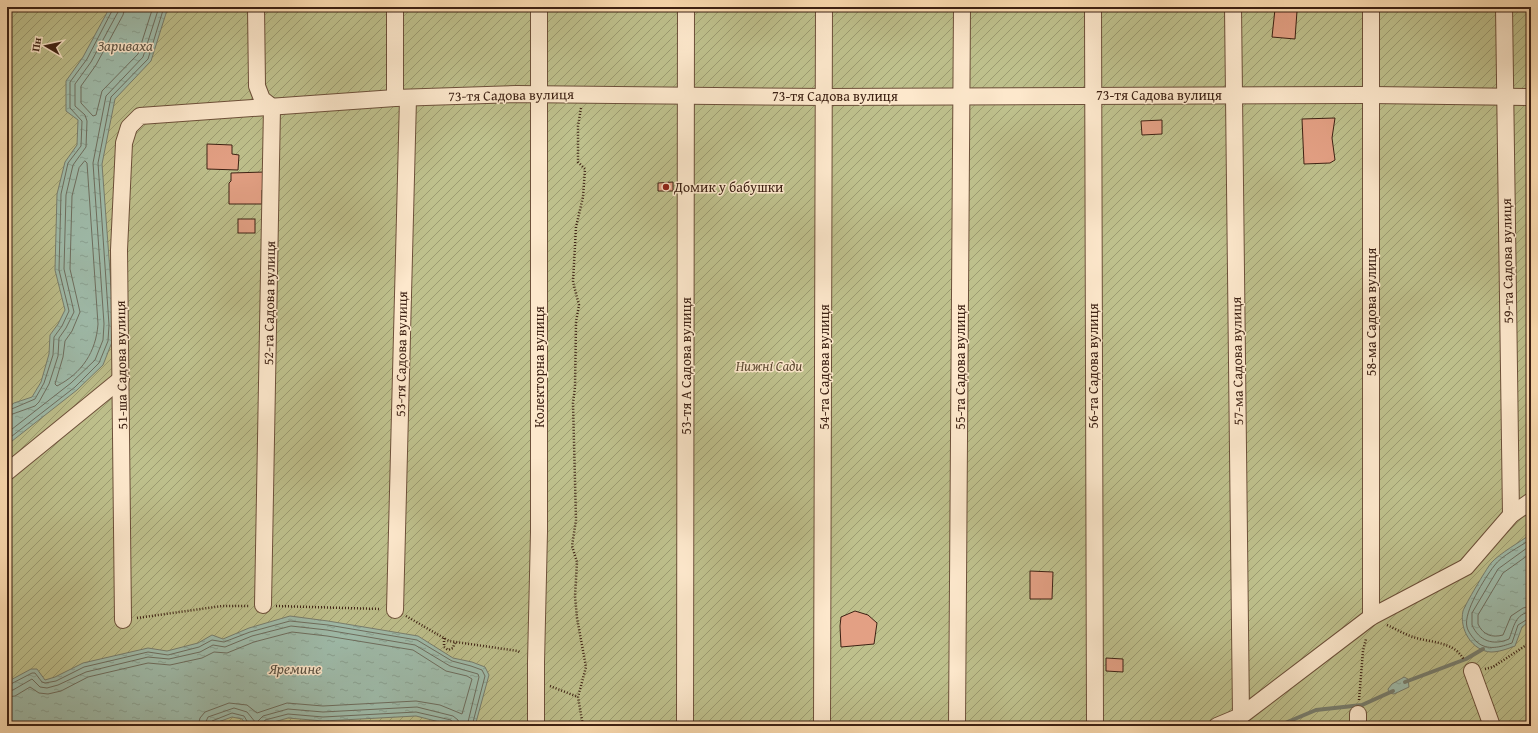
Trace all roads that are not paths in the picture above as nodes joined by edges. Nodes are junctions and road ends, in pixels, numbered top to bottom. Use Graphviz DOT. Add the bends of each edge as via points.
graph roads {
  1 [pos="256,7"];
  2 [pos="395,7"];
  3 [pos="539,7"];
  4 [pos="686,7"];
  5 [pos="824,7"];
  6 [pos="962,7"];
  7 [pos="1093,7"];
  8 [pos="1233,7"];
  9 [pos="1371,7"];
  10 [pos="1504,7"];
  11 [pos="540,93"];
  12 [pos="686,94"];
  13 [pos="1092,95"];
  14 [pos="1234,95"];
  15 [pos="1371,95"];
  16 [pos="962,96"];
  17 [pos="825,97"];
  18 [pos="1505,97"];
  19 [pos="1531,97"];
  20 [pos="401,98"];
  21 [pos="272,107"];
  22 [pos="140,116"];
  23 [pos="121,379"];
  24 [pos="7,472"];
  25 [pos="1531,501"];
  26 [pos="1511,516"];
  27 [pos="263,605"];
  28 [pos="395,610"];
  29 [pos="1371,617"];
  30 [pos="123,620"];
  31 [pos="1472,671"];
  32 [pos="1241,716"];
  33 [pos="536,726"];
  34 [pos="685,726"];
  35 [pos="822,726"];
  36 [pos="957,726"];
  37 [pos="1095,726"];
  38 [pos="1217,726"];
  39 [pos="1492,726"];
  1 -- 21 [label="street" via="257,86 262,99"];
  2 -- 20 [label="street, 53-тя Садова вулиця"];
  3 -- 11 [label="street, Колекторна вулиця"];
  4 -- 12 [label="street, 53-тя А Садова вулиця"];
  5 -- 17 [label="street, 54-та Садова вулиця"];
  6 -- 16 [label="street, 55-та Садова вулиця"];
  7 -- 13 [label="street, 56-та Садова вулиця"];
  8 -- 14 [label="street, 57-ма Садова вулиця"];
  9 -- 15 [label="street, 58-ма Садова вулиця"];
  10 -- 18 [label="street, 59-та Садова вулиця"];
  11 -- 12 [label="street, 73-тя Садова вулиця"];
  11 -- 20 [label="street, 73-тя Садова вулиця"];
  11 -- 33 [label="street, Колекторна вулиця"];
  12 -- 17 [label="street, 73-тя Садова вулиця"];
  12 -- 34 [label="street, 53-тя А Садова вулиця"];
  13 -- 14 [label="street, 73-тя Садова вулиця"];
  13 -- 16 [label="street, 73-тя Садова вулиця"];
  13 -- 37 [label="street, 56-та Садова вулиця"];
  14 -- 15 [label="street, 73-тя Садова вулиця"];
  14 -- 32 [label="street, 57-ма Садова вулиця"];
  15 -- 18 [label="street, 73-тя Садова вулиця"];
  15 -- 29 [label="street, 58-ма Садова вулиця"];
  16 -- 17 [label="street, 73-тя Садова вулиця"];
  16 -- 36 [label="street, 55-та Садова вулиця"];
  17 -- 35 [label="street, 54-та Садова вулиця"];
  18 -- 19 [label="street, 73-тя Садова вулиця"];
  18 -- 26 [label="street, 59-та Садова вулиця"];
  20 -- 21 [label="street, 73-тя Садова вулиця"];
  20 -- 28 [label="street, 53-тя Садова вулиця"];
  21 -- 22 [label="street, 73-тя Садова вулиця"];
  21 -- 27 [label="street, 52-га Садова вулиця"];
  22 -- 23 [label="street, 51-ша Садова вулиця" via="129,127 124,143 119,250"];
  23 -- 24 [label="street"];
  23 -- 30 [label="street, 51-ша Садова вулиця"];
  25 -- 26 [label="street"];
  26 -- 29 [label="street" via="1466,567"];
  29 -- 32 [label="street"];
  31 -- 39 [label="street"];
  32 -- 38 [label="street"];
}
